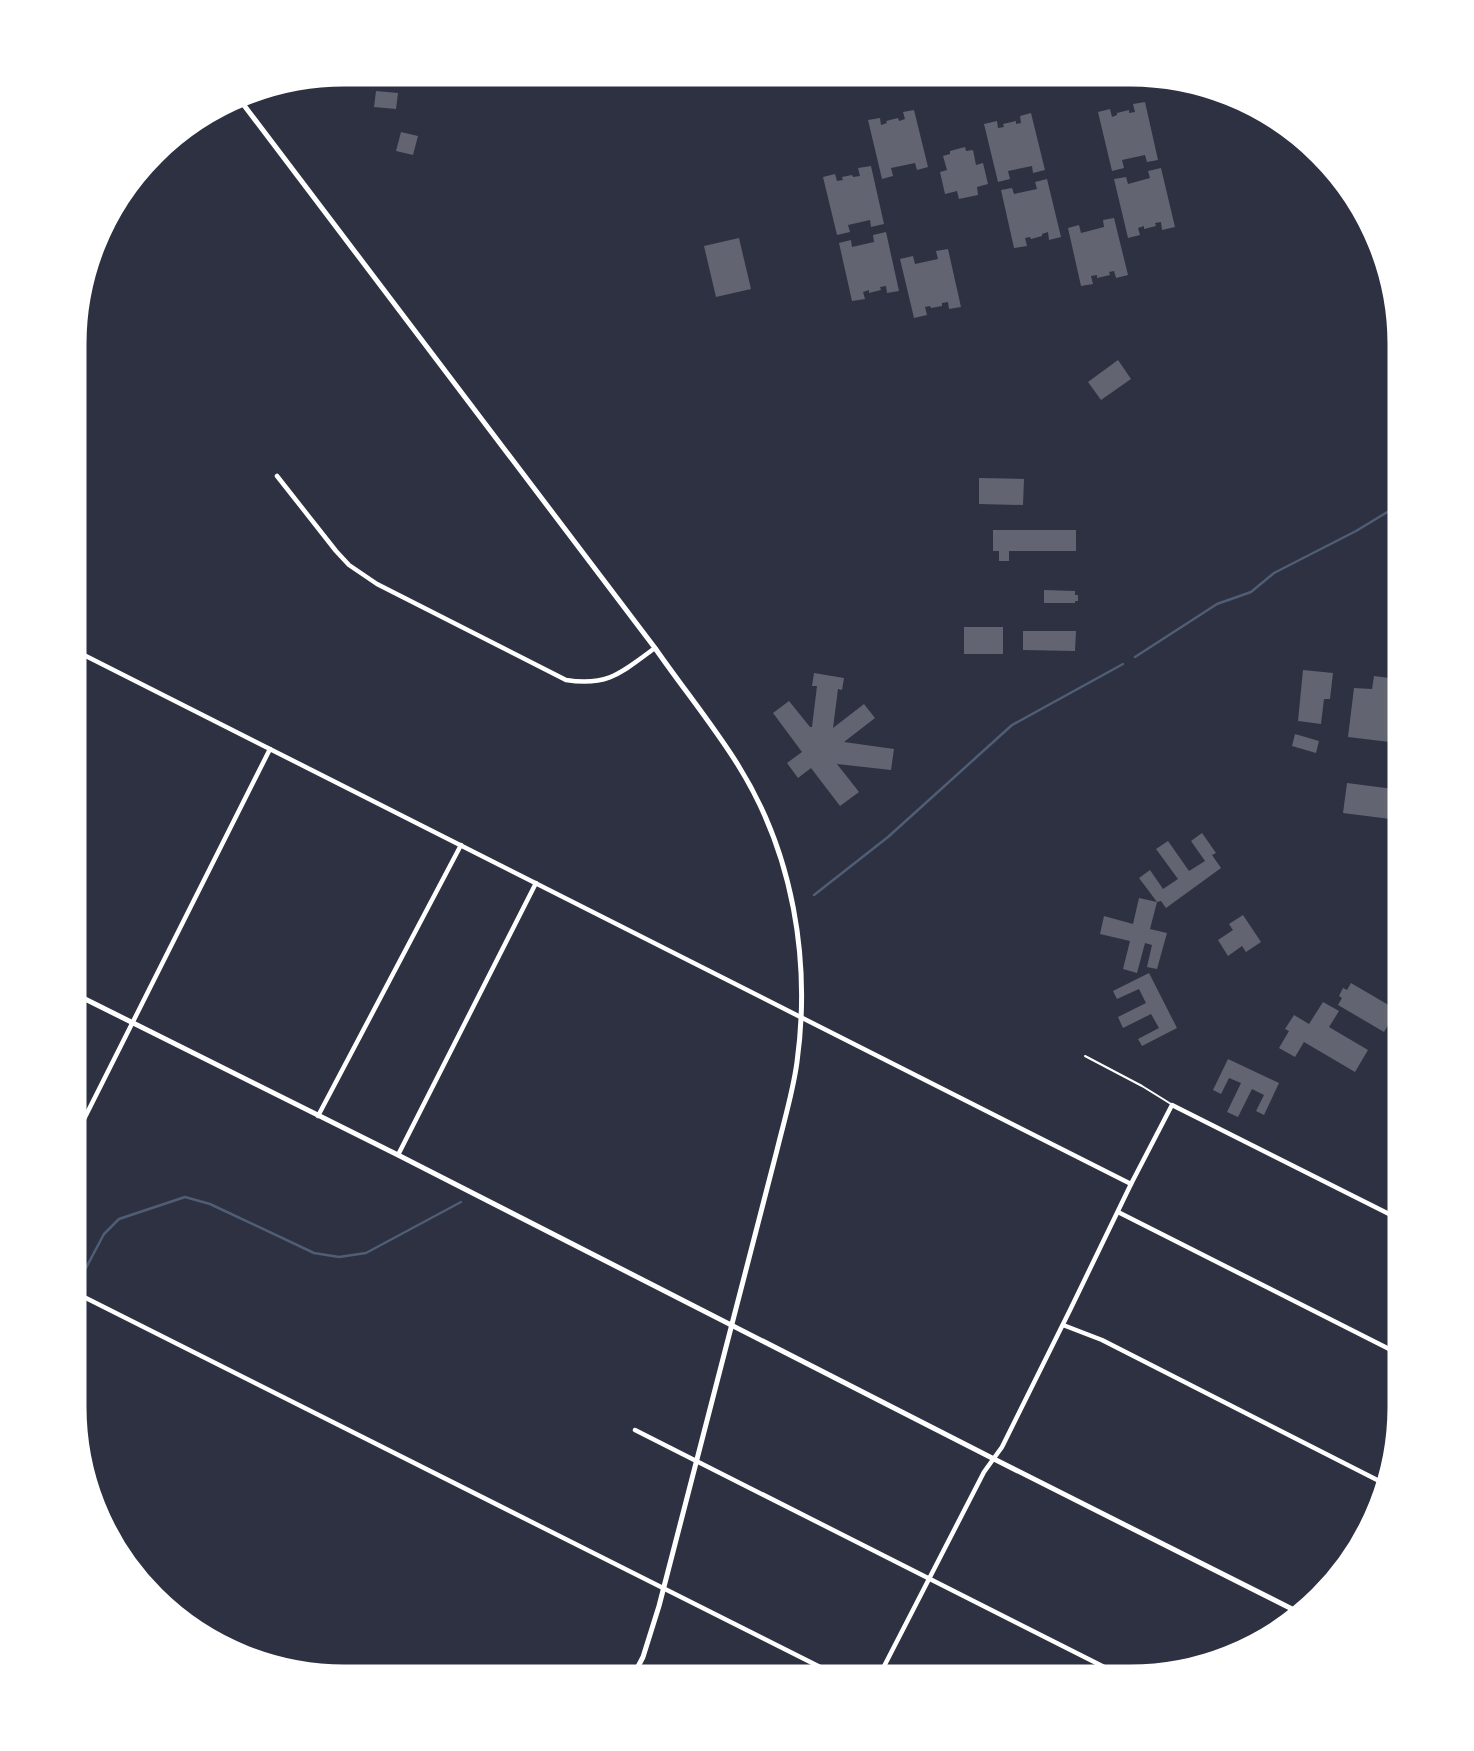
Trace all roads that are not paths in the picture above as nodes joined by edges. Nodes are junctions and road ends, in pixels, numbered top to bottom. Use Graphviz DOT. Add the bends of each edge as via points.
graph roads {
  1 [pos="242,103"];
  2 [pos="277,476"];
  3 [pos="655,648"];
  4 [pos="82,654"];
  5 [pos="270,748"];
  6 [pos="461,845"];
  7 [pos="536,883"];
  8 [pos="82,998"];
  9 [pos="800,1016"];
  10 [pos="132,1023"];
  11 [pos="1085,1056"];
  12 [pos="1172,1105"];
  13 [pos="318,1116"];
  14 [pos="82,1123"];
  15 [pos="398,1156"];
  16 [pos="1131,1184"];
  17 [pos="1118,1212"];
  18 [pos="1392,1215"];
  19 [pos="82,1296"];
  20 [pos="732,1325"];
  21 [pos="1063,1325"];
  22 [pos="1392,1350"];
  23 [pos="635,1430"];
  24 [pos="993,1459"];
  25 [pos="697,1462"];
  26 [pos="1381,1482"];
  27 [pos="929,1579"];
  28 [pos="663,1590"];
  29 [pos="1295,1610"];
  30 [pos="637,1669"];
  31 [pos="824,1669"];
  32 [pos="883,1669"];
  33 [pos="1107,1669"];
  1 -- 3 [label="main road"];
  2 -- 3 [label="street" via="349,565 377,584 566,680 604,681"];
  3 -- 9 [label="main road" via="738,766 777,846 798,932"];
  4 -- 5 [label="street"];
  5 -- 6 [label="street"];
  5 -- 10 [label="street"];
  6 -- 7 [label="street"];
  6 -- 13 [label="street"];
  7 -- 9 [label="street"];
  7 -- 15 [label="street"];
  8 -- 10 [label="main road"];
  9 -- 16 [label="street"];
  9 -- 20 [label="main road" via="793,1082"];
  10 -- 13 [label="main road"];
  10 -- 14 [label="street"];
  11 -- 12 [label="lane"];
  12 -- 16 [label="street"];
  12 -- 18 [label="street"];
  13 -- 15 [label="main road"];
  15 -- 20 [label="main road"];
  16 -- 17 [label="street"];
  17 -- 21 [label="street"];
  17 -- 22 [label="street"];
  19 -- 28 [label="street"];
  20 -- 24 [label="main road"];
  20 -- 25 [label="main road"];
  21 -- 24 [label="street"];
  21 -- 26 [label="street" via="1102,1340"];
  23 -- 25 [label="street"];
  24 -- 27 [label="street"];
  24 -- 29 [label="main road"];
  25 -- 27 [label="street"];
  25 -- 28 [label="main road"];
  27 -- 32 [label="street"];
  27 -- 33 [label="street"];
  28 -- 30 [label="main road"];
  28 -- 31 [label="street"];
}
